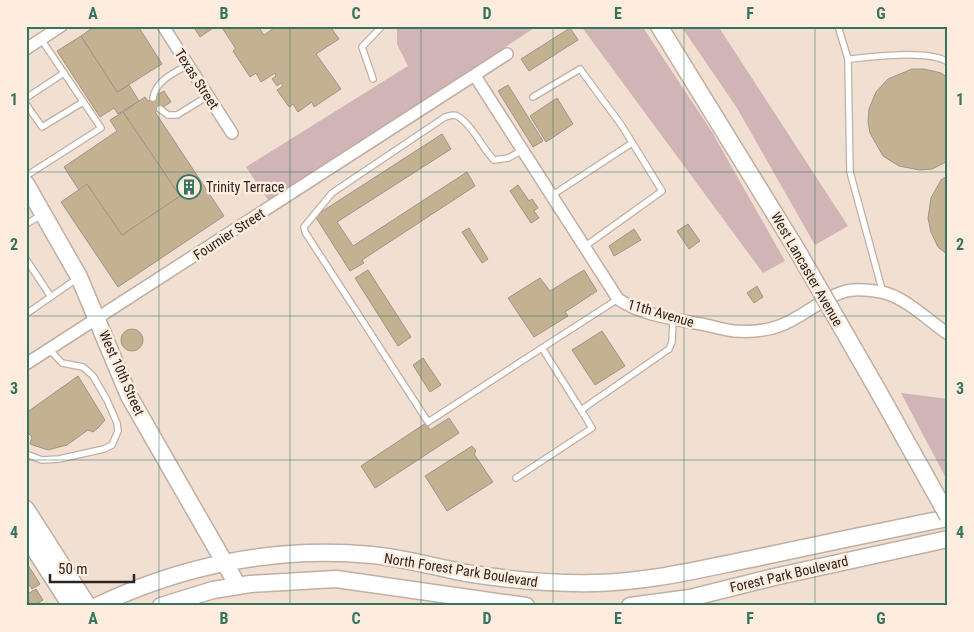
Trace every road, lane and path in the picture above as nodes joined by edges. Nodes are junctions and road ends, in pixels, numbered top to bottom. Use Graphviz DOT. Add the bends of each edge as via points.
graph roads {
  1 [pos="61,26"];
  2 [pos="163,26"];
  3 [pos="382,26"];
  4 [pos="659,26"];
  5 [pos="838,26"];
  6 [pos="41,39"];
  7 [pos="26,49"];
  8 [pos="507,54"];
  9 [pos="848,60"];
  10 [pos="948,62"];
  11 [pos="188,65"];
  12 [pos="64,73"];
  13 [pos="475,76"];
  14 [pos="372,80"];
  15 [pos="208,96"];
  16 [pos="533,97"];
  17 [pos="26,98"];
  18 [pos="154,98"];
  19 [pos="83,102"];
  20 [pos="26,104"];
  21 [pos="160,109"];
  22 [pos="232,133"];
  23 [pos="632,143"];
  24 [pos="523,150"];
  25 [pos="26,176"];
  26 [pos="26,184"];
  27 [pos="551,196"];
  28 [pos="44,214"];
  29 [pos="26,224"];
  30 [pos="584,247"];
  31 [pos="26,259"];
  32 [pos="79,277"];
  33 [pos="883,292"];
  34 [pos="51,296"];
  35 [pos="618,299"];
  36 [pos="26,314"];
  37 [pos="98,319"];
  38 [pos="674,319"];
  39 [pos="948,334"];
  40 [pos="542,348"];
  41 [pos="49,349"];
  42 [pos="26,364"];
  43 [pos="581,410"];
  44 [pos="26,454"];
  45 [pos="516,478"];
  46 [pos="26,509"];
  47 [pos="948,517"];
  48 [pos="26,536"];
  49 [pos="948,539"];
  50 [pos="225,563"];
  51 [pos="238,586"];
  52 [pos="71,606"];
  53 [pos="88,606"];
  54 [pos="96,606"];
  55 [pos="161,606"];
  56 [pos="526,606"];
  57 [pos="630,606"];
  1 -- 6 [label="street"];
  2 -- 11 [label="street, Texas Street"];
  3 -- 14 [label="lane" via="362,47"];
  4 -- 47 [label="main road, West Lancaster Avenue, bridge" via="797,250"];
  5 -- 9 [label="lane"];
  6 -- 7 [label="street"];
  6 -- 12 [label="lane"];
  8 -- 13 [label="street, Fournier Street"];
  9 -- 10 [label="lane" via="904,55 941,57"];
  9 -- 33 [label="lane" via="850,172"];
  11 -- 15 [label="street, Texas Street"];
  11 -- 18 [label="lane" via="159,83"];
  12 -- 17 [label="lane"];
  12 -- 19 [label="lane"];
  13 -- 24 [label="street, 11th Avenue"];
  13 -- 37 [label="street, Fournier Street"];
  15 -- 21 [label="lane" via="178,115 168,115"];
  15 -- 22 [label="street, Texas Street"];
  16 -- 23 [label="lane" via="580,69"];
  19 -- 20 [label="lane" via="42,127"];
  19 -- 25 [label="lane" via="101,128"];
  23 -- 27 [label="lane"];
  23 -- 30 [label="lane" via="662,191"];
  24 -- 27 [label="street, 11th Avenue"];
  24 -- 40 [label="lane" via="508,158 494,160 457,116 445,117 332,193 304,227 428,422"];
  26 -- 28 [label="main road, West 10th Street"];
  27 -- 30 [label="street, 11th Avenue"];
  28 -- 29 [label="lane"];
  28 -- 32 [label="main road, West 10th Street"];
  30 -- 35 [label="street, 11th Avenue"];
  31 -- 34 [label="lane"];
  32 -- 34 [label="lane"];
  32 -- 37 [label="main road, West 10th Street"];
  33 -- 38 [label="street, 11th Avenue" via="844,291 790,322 767,329 733,330"];
  33 -- 39 [label="street, 11th Avenue" via="905,303"];
  34 -- 36 [label="lane"];
  35 -- 38 [label="street, 11th Avenue" via="626,305"];
  35 -- 40 [label="lane"];
  37 -- 41 [label="street, Fournier Street"];
  37 -- 50 [label="main road, West 10th Street" via="129,396"];
  38 -- 43 [label="lane" via="669,349"];
  40 -- 43 [label="lane"];
  41 -- 42 [label="street, Fournier Street"];
  41 -- 44 [label="lane" via="62,363 83,367 93,376 107,400 118,431 112,445 104,449 42,460"];
  43 -- 45 [label="lane" via="592,428"];
  46 -- 53 [label="main road"];
  47 -- 50 [label="main road, North Forest Park Boulevard" via="692,571 620,582 531,582 374,555 294,554"];
  48 -- 52 [label="main road"];
  49 -- 57 [label="main road, Forest Park Boulevard" via="690,598"];
  50 -- 51 [label="main road, West 10th Street"];
  50 -- 54 [label="main road, North Forest Park Boulevard" via="158,579"];
  51 -- 55 [label="main road"];
  51 -- 56 [label="main road" via="336,579"];
}
